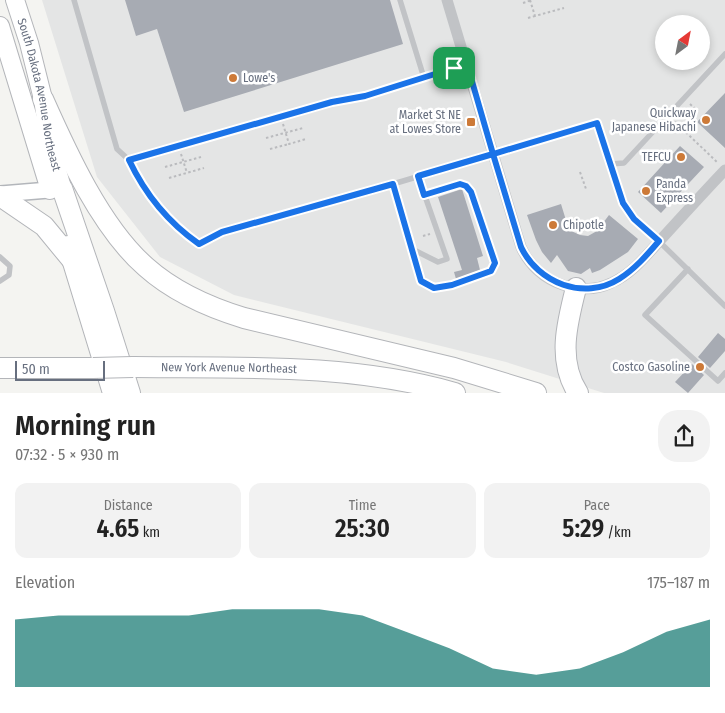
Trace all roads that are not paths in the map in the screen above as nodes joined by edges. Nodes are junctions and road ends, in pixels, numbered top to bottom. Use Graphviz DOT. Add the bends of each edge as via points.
graph roads {
  1 [pos="15,0"];
  2 [pos="28,0"];
  3 [pos="74,0"];
  4 [pos="400,0"];
  5 [pos="451,1"];
  6 [pos="0,26"];
  7 [pos="29,43"];
  8 [pos="725,54"];
  9 [pos="467,64"];
  10 [pos="424,78"];
  11 [pos="43,99"];
  12 [pos="493,154"];
  13 [pos="129,160"];
  14 [pos="610,164"];
  15 [pos="722,167"];
  16 [pos="418,176"];
  17 [pos="393,184"];
  18 [pos="56,189"];
  19 [pos="0,195"];
  20 [pos="424,195"];
  21 [pos="115,234"];
  22 [pos="659,241"];
  23 [pos="410,248"];
  24 [pos="0,257"];
  25 [pos="73,261"];
  26 [pos="688,269"];
  27 [pos="0,280"];
  28 [pos="576,288"];
  29 [pos="725,306"];
  30 [pos="0,368"];
  31 [pos="725,373"];
  32 [pos="113,393"];
  33 [pos="130,393"];
  34 [pos="455,393"];
  35 [pos="536,393"];
  36 [pos="578,393"];
  1 -- 7 [label="main road, South Dakota Avenue Northeast"];
  2 -- 7 [label="main road"];
  3 -- 13 [label="lane" via="116,149"];
  4 -- 10 [label="lane"];
  5 -- 9 [label="street"];
  6 -- 18 [label="main road, South Dakota Avenue Northeast"];
  7 -- 11 [label="main road, South Dakota Avenue Northeast"];
  8 -- 14 [label="lane" via="624,163"];
  9 -- 10 [label="lane"];
  9 -- 12 [label="street"];
  10 -- 13 [label="lane"];
  11 -- 18 [label="main road, South Dakota Avenue Northeast"];
  11 -- 21 [label="highway" via="70,158"];
  12 -- 14 [label="lane" via="597,123"];
  12 -- 16 [label="lane"];
  12 -- 28 [label="street" via="524,253 547,278"];
  13 -- 17 [label="lane" via="137,178 159,207 199,244 222,232"];
  14 -- 22 [label="lane" via="625,207"];
  15 -- 22 [label="street"];
  16 -- 17 [label="lane"];
  16 -- 20 [label="lane"];
  17 -- 23 [label="lane"];
  18 -- 19 [label="street"];
  18 -- 21 [label="highway" via="78,196"];
  18 -- 25 [label="highway"];
  18 -- 33 [label="highway" via="104,311"];
  19 -- 25 [label="highway" via="44,226"];
  20 -- 23 [label="lane" via="447,259 438,262"];
  20 -- 23 [label="lane" via="460,184 466,186 471,192 495,263 491,271 434,288 421,281"];
  21 -- 35 [label="highway" via="157,276 217,309 454,368"];
  22 -- 26 [label="lane"];
  22 -- 28 [label="street" via="618,280 591,289"];
  24 -- 27 [label="lane" via="10,266 9,275"];
  25 -- 32 [label="highway"];
  26 -- 29 [label="lane"];
  26 -- 31 [label="lane" via="645,315 718,381"];
  28 -- 36 [label="highway" via="565,355"];
  30 -- 34 [label="highway, New York Avenue Northeast, bridge" via="279,368 341,372 412,382"];
}
